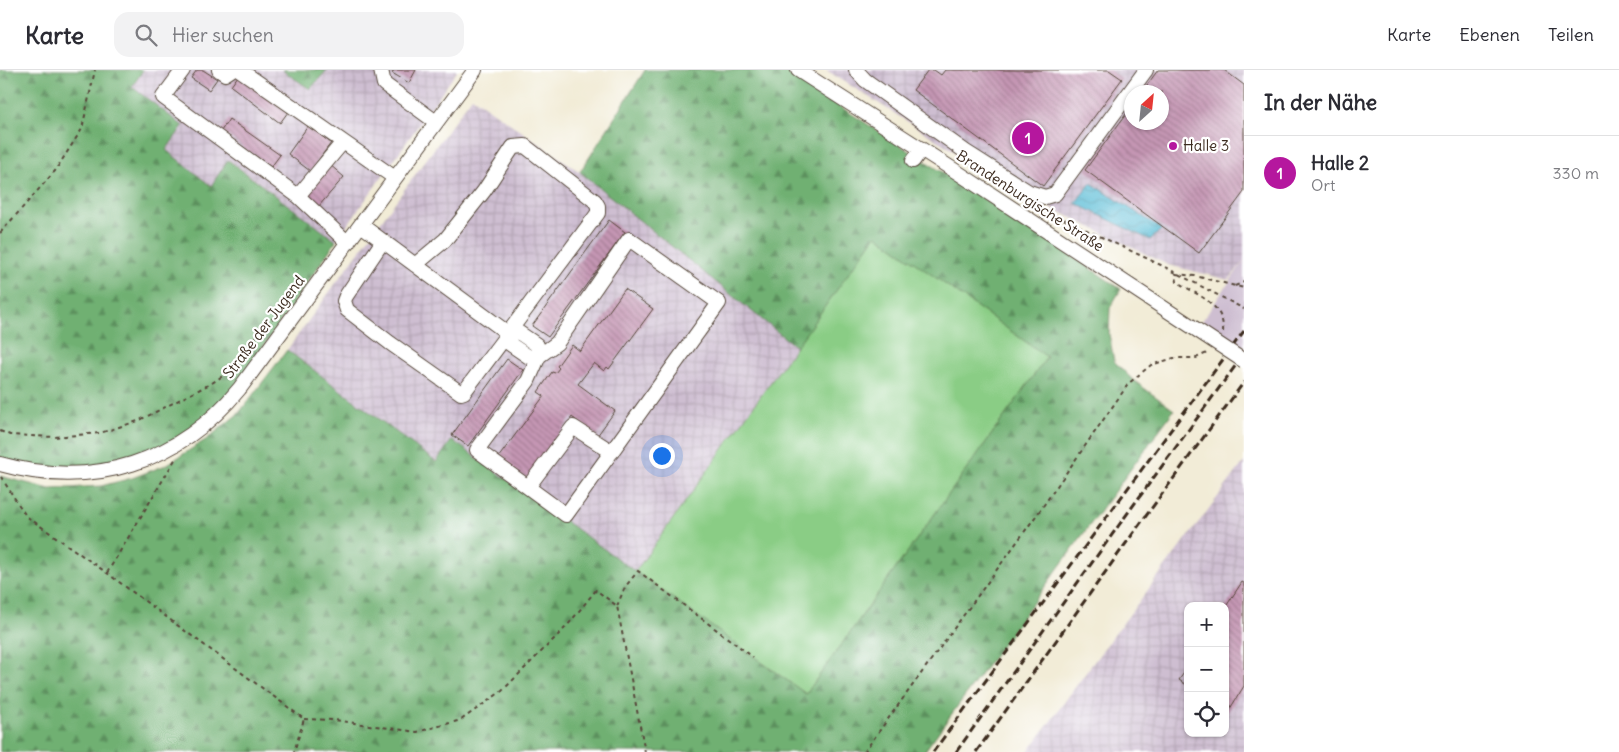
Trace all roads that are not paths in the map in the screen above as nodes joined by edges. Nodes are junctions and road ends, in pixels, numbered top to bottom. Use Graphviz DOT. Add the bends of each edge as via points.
graph roads {
  1 [pos="183,70"];
  2 [pos="219,70"];
  3 [pos="231,70"];
  4 [pos="240,70"];
  5 [pos="381,70"];
  6 [pos="475,70"];
  7 [pos="856,70"];
  8 [pos="1146,70"];
  9 [pos="805,72"];
  10 [pos="436,122"];
  11 [pos="343,142"];
  12 [pos="922,150"];
  13 [pos="913,161"];
  14 [pos="395,178"];
  15 [pos="298,196"];
  16 [pos="360,225"];
  17 [pos="383,241"];
  18 [pos="348,243"];
  19 [pos="415,264"];
  20 [pos="509,334"];
  21 [pos="539,356"];
  22 [pos="1244,360"];
  23 [pos="612,452"];
  24 [pos="0,464"];
  25 [pos="528,487"];
  1 -- 15 [label="street" via="163,98"];
  2 -- 3 [label="street" via="225,74"];
  4 -- 11 [label="street"];
  5 -- 10 [label="street" via="384,84"];
  6 -- 10 [label="street, Straße der Jugend"];
  7 -- 8 [label="street" via="865,80 966,152 1030,192 1045,197 1055,194"];
  9 -- 12 [label="street, Brandenburgische Straße"];
  10 -- 14 [label="street, Straße der Jugend"];
  11 -- 14 [label="street"];
  11 -- 15 [label="street"];
  12 -- 13 [label="street"];
  12 -- 22 [label="street, Brandenburgische Straße, bridge"];
  14 -- 16 [label="street, Straße der Jugend"];
  15 -- 18 [label="street"];
  16 -- 17 [label="street"];
  16 -- 18 [label="street, Straße der Jugend"];
  17 -- 19 [label="street"];
  17 -- 20 [label="street" via="344,301 350,314 462,393"];
  18 -- 24 [label="street, Straße der Jugend" via="229,401 184,440 128,466 90,473 36,472"];
  19 -- 20 [label="street"];
  19 -- 20 [label="street" via="445,240 514,147 525,146 595,202 598,213"];
  20 -- 21 [label="street" via="510,344 529,357"];
  21 -- 23 [label="street" via="557,343 630,239 719,303"];
  21 -- 25 [label="street" via="528,381 476,450"];
  23 -- 25 [label="street" via="573,427"];
  23 -- 25 [label="street" via="566,515"];
}
